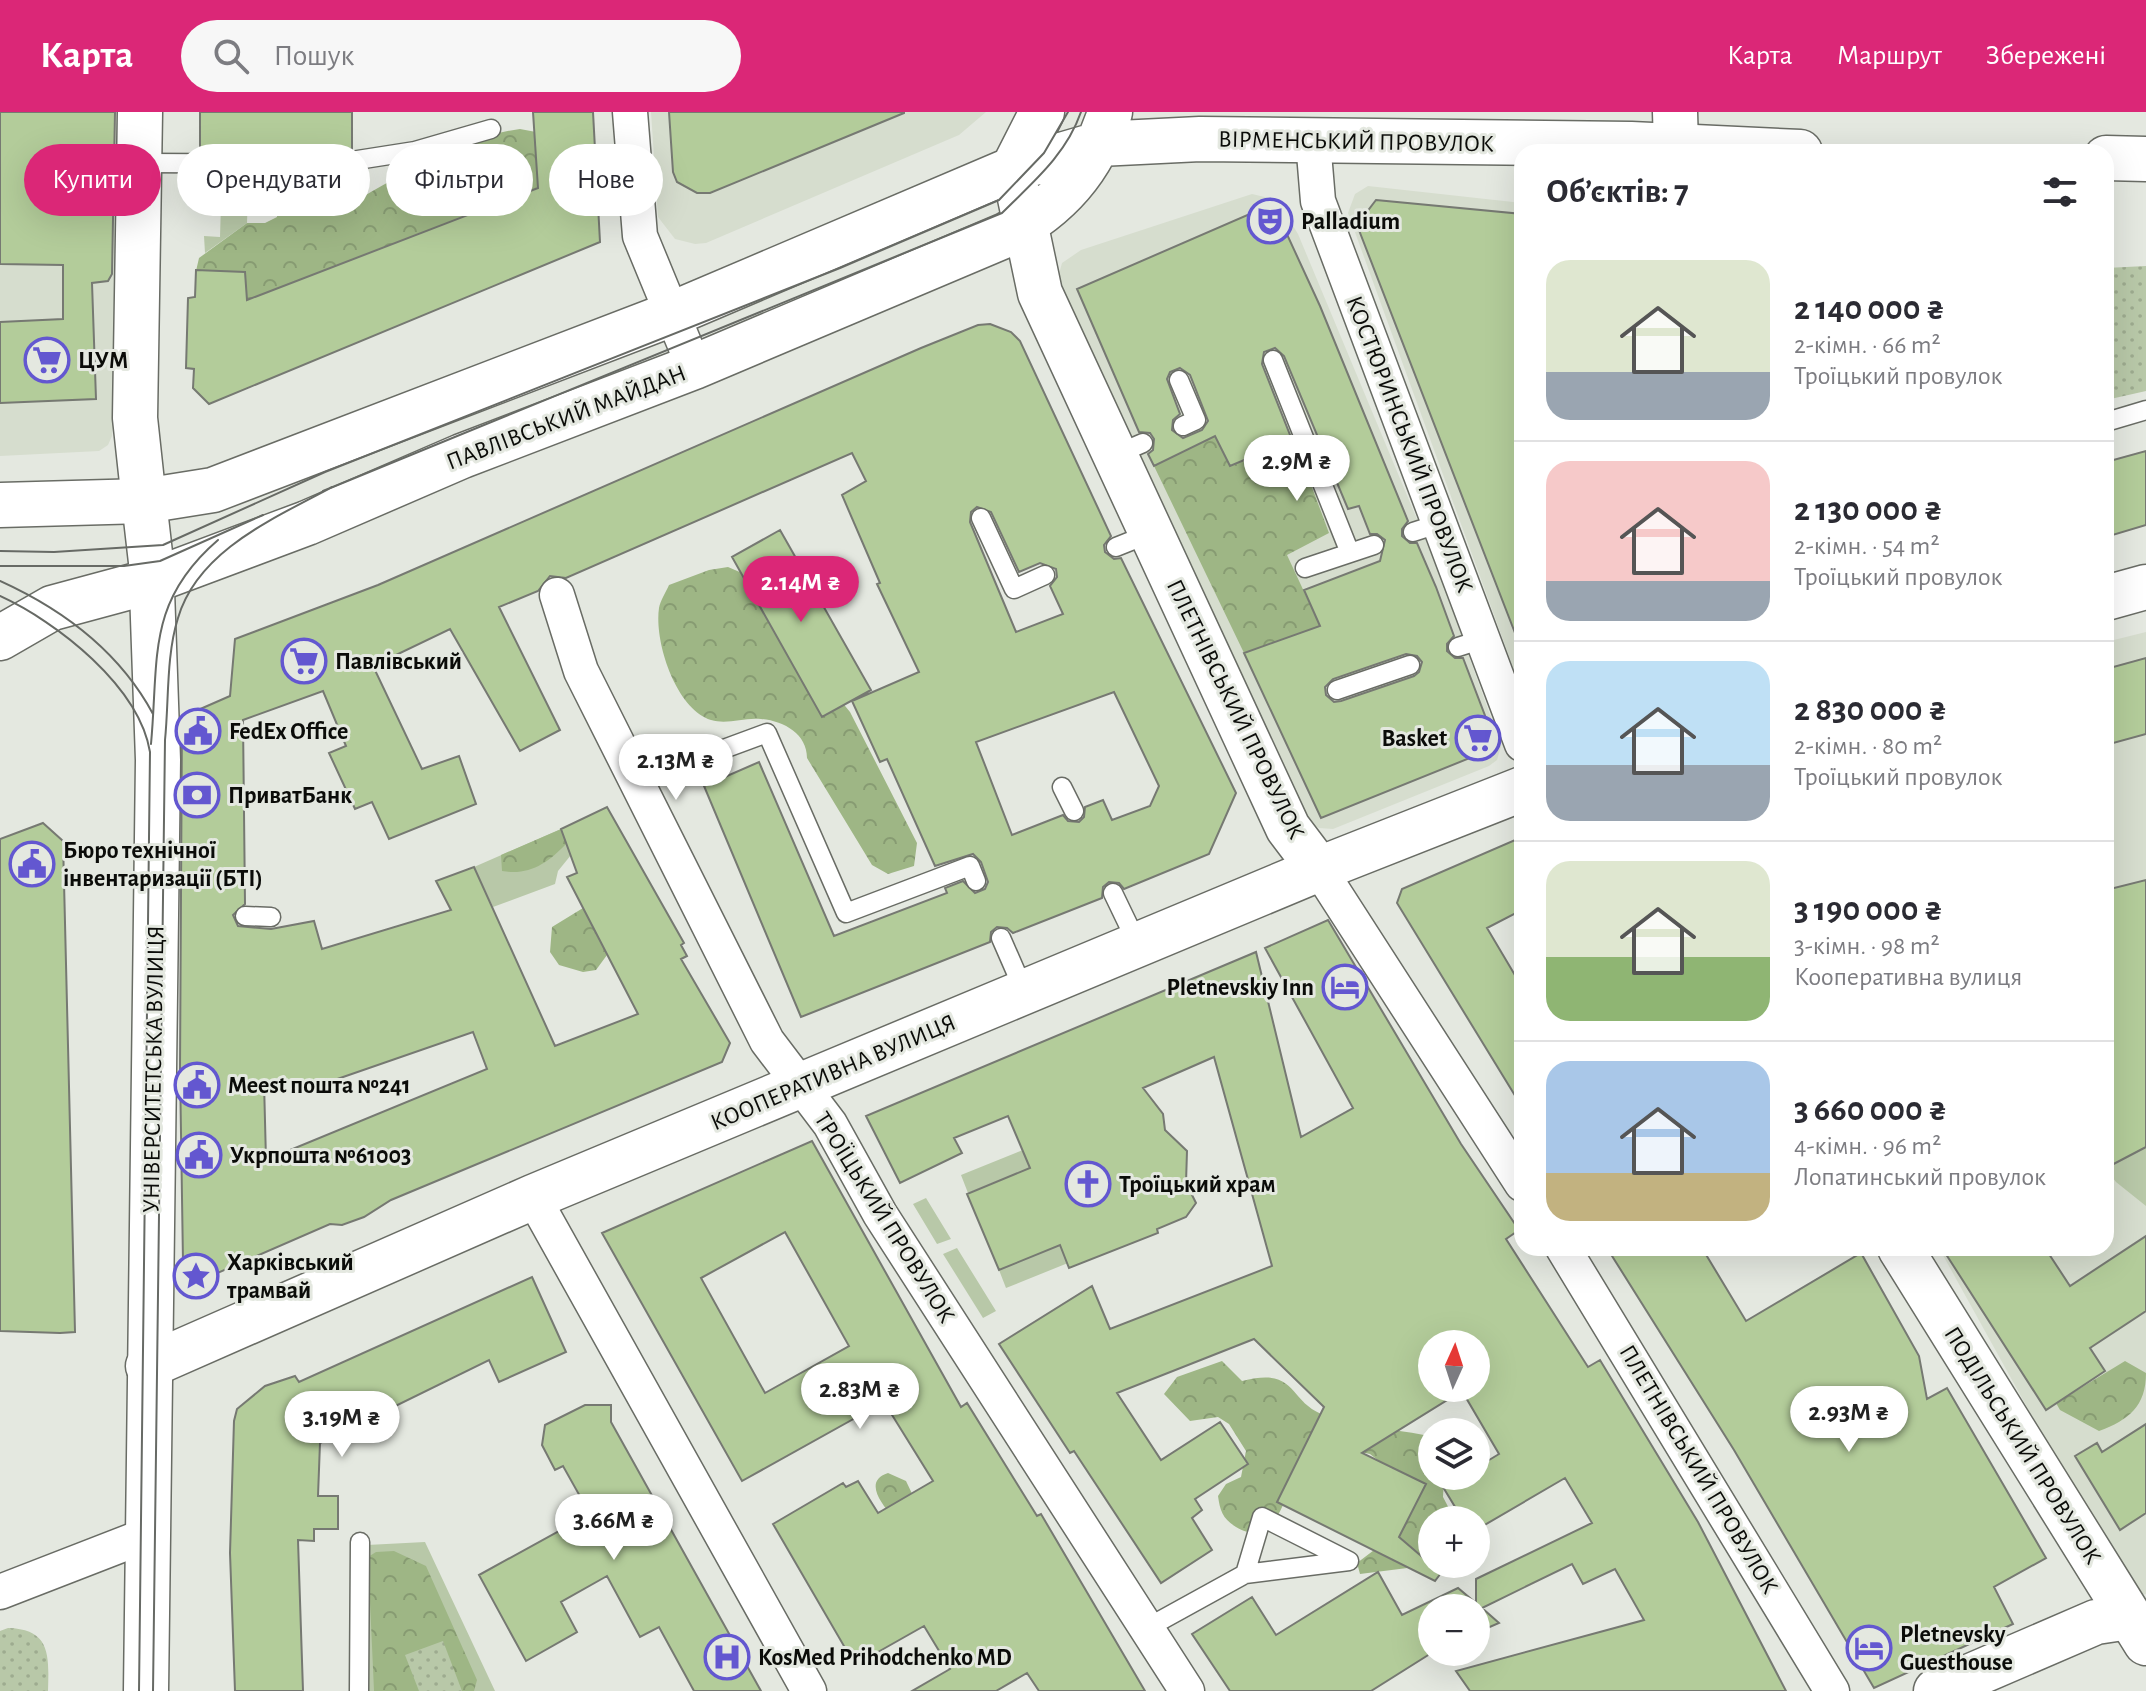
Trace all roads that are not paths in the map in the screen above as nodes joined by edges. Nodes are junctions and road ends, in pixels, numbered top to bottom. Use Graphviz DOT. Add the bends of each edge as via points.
graph roads {
  1 [pos="140,112"];
  2 [pos="630,112"];
  3 [pos="1042,112"];
  4 [pos="1104,128"];
  5 [pos="491,129"];
  6 [pos="1676,136"];
  7 [pos="1313,141"];
  8 [pos="140,144"];
  9 [pos="1738,144"];
  10 [pos="2114,158"];
  11 [pos="2146,159"];
  12 [pos="161,163"];
  13 [pos="1013,169"];
  14 [pos="139,216"];
  15 [pos="1026,224"];
  16 [pos="672,314"];
  17 [pos="1273,360"];
  18 [pos="694,367"];
  19 [pos="1179,380"];
  20 [pos="2146,410"];
  21 [pos="2114,420"];
  22 [pos="1183,426"];
  23 [pos="144,501"];
  24 [pos="0,505"];
  25 [pos="981,518"];
  26 [pos="1374,545"];
  27 [pos="1350,553"];
  28 [pos="1305,568"];
  29 [pos="1045,575"];
  30 [pos="152,581"];
  31 [pos="2146,587"];
  32 [pos="557,595"];
  33 [pos="2114,596"];
  34 [pos="0,638"];
  35 [pos="1410,665"];
  36 [pos="1337,690"];
  37 [pos="1514,728"];
  38 [pos="637,781"];
  39 [pos="1062,787"];
  40 [pos="1514,792"];
  41 [pos="1074,811"];
  42 [pos="1319,869"];
  43 [pos="976,881"];
  44 [pos="1113,893"];
  45 [pos="245,916"];
  46 [pos="271,917"];
  47 [pos="1001,938"];
  48 [pos="1139,946"];
  49 [pos="1025,993"];
  50 [pos="800,1085"];
  51 [pos="1514,1172"];
  52 [pos="533,1197"];
  53 [pos="1568,1256"];
  54 [pos="1905,1256"];
  55 [pos="148,1366"];
  56 [pos="147,1535"];
  57 [pos="360,1542"];
  58 [pos="1245,1574"];
  59 [pos="0,1592"];
  60 [pos="2140,1625"];
  61 [pos="1147,1628"];
  62 [pos="146,1691"];
  63 [pos="359,1691"];
  64 [pos="809,1691"];
  65 [pos="1187,1691"];
  66 [pos="1832,1691"];
  67 [pos="1936,1691"];
  1 -- 8 [label="main road, УНІВЕРСИТЕТСЬКА ВУЛИЦЯ"];
  2 -- 16 [label="street" via="638,226"];
  3 -- 13 [label="main road"];
  4 -- 7 [label="main road, ВІРМЕНСЬКИЙ ПРОВУЛОК" via="1200,139"];
  4 -- 13 [label="main road, ВІРМЕНСЬКИЙ ПРОВУЛОК"];
  4 -- 15 [label="main road, ПАВЛІВСЬКИЙ МАЙДАН" via="1071,189"];
  5 -- 12 [label="lane" via="415,151 332,164"];
  6 -- 7 [label="main road, ВІРМЕНСЬКИЙ ПРОВУЛОК"];
  6 -- 9 [label="main road, ВІРМЕНСЬКИЙ ПРОВУЛОК"];
  7 -- 37 [label="street, КОСТЮРИНСЬКИЙ ПРОВУЛОК" via="1318,201 1427,527 1471,643"];
  10 -- 11 [label="main road"];
  13 -- 15 [label="main road, ПЛЕТНІВСЬКИЙ ПРОВУЛОК"];
  13 -- 16 [label="main road"];
  14 -- 23 [label="main road, УНІВЕРСИТЕТСЬКА ВУЛИЦЯ" via="135,418"];
  15 -- 18 [label="main road, ПАВЛІВСЬКИЙ МАЙДАН"];
  15 -- 42 [label="main road, ПЛЕТНІВСЬКИЙ ПРОВУЛОК" via="1040,293 1129,449 1133,540 1288,828"];
  16 -- 18 [label="street"];
  16 -- 23 [label="main road" via="213,490"];
  17 -- 27 [label="lane"];
  18 -- 30 [label="main road, ПАВЛІВСЬКИЙ МАЙДАН"];
  19 -- 22 [label="lane" via="1196,420"];
  20 -- 21 [label="lane"];
  23 -- 24 [label="main road"];
  23 -- 30 [label="main road, УНІВЕРСИТЕТСЬКА ВУЛИЦЯ"];
  25 -- 29 [label="lane" via="1014,589"];
  26 -- 27 [label="lane"];
  27 -- 28 [label="lane"];
  30 -- 34 [label="main road, ПАВЛІВСЬКИЙ МАЙДАН" via="52,608"];
  30 -- 55 [label="main road, УНІВЕРСИТЕТСЬКА ВУЛИЦЯ" via="167,914"];
  31 -- 33 [label="main road"];
  32 -- 38 [label="street, ТРОЇЦЬКИЙ ПРОВУЛОК" via="581,671"];
  35 -- 36 [label="lane"];
  38 -- 43 [label="lane" via="767,733 846,913 970,866"];
  38 -- 50 [label="street, ТРОЇЦЬКИЙ ПРОВУЛОК" via="767,1041"];
  39 -- 41 [label="lane"];
  40 -- 42 [label="main road, КООПЕРАТИВНА ВУЛИЦЯ"];
  42 -- 48 [label="main road, КООПЕРАТИВНА ВУЛИЦЯ"];
  42 -- 51 [label="street, ПЛЕТНІВСЬКИЙ ПРОВУЛОК"];
  44 -- 48 [label="lane"];
  45 -- 46 [label="lane"];
  47 -- 49 [label="lane"];
  48 -- 49 [label="main road, КООПЕРАТИВНА ВУЛИЦЯ"];
  49 -- 50 [label="main road, КООПЕРАТИВНА ВУЛИЦЯ"];
  50 -- 52 [label="main road, КООПЕРАТИВНА ВУЛИЦЯ"];
  50 -- 61 [label="street, ТРОЇЦЬКИЙ ПРОВУЛОК" via="830,1124 880,1214"];
  52 -- 55 [label="main road, КООПЕРАТИВНА ВУЛИЦЯ"];
  52 -- 64 [label="street"];
  53 -- 66 [label="street, ПЛЕТНІВСЬКИЙ ПРОВУЛОК"];
  54 -- 60 [label="main road, ПОДІЛЬСЬКИЙ ПРОВУЛОК"];
  55 -- 56 [label="main road, УНІВЕРСИТЕТСЬКА ВУЛИЦЯ"];
  56 -- 59 [label="street"];
  56 -- 62 [label="main road, УНІВЕРСИТЕТСЬКА ВУЛИЦЯ"];
  57 -- 63 [label="lane"];
  58 -- 58 [label="lane" via="1260,1572 1349,1561 1262,1517"];
  58 -- 61 [label="lane"];
  60 -- 67 [label="main road" via="2096,1622"];
  61 -- 65 [label="street, ТРОЇЦЬКИЙ ПРОВУЛОК"];
}
